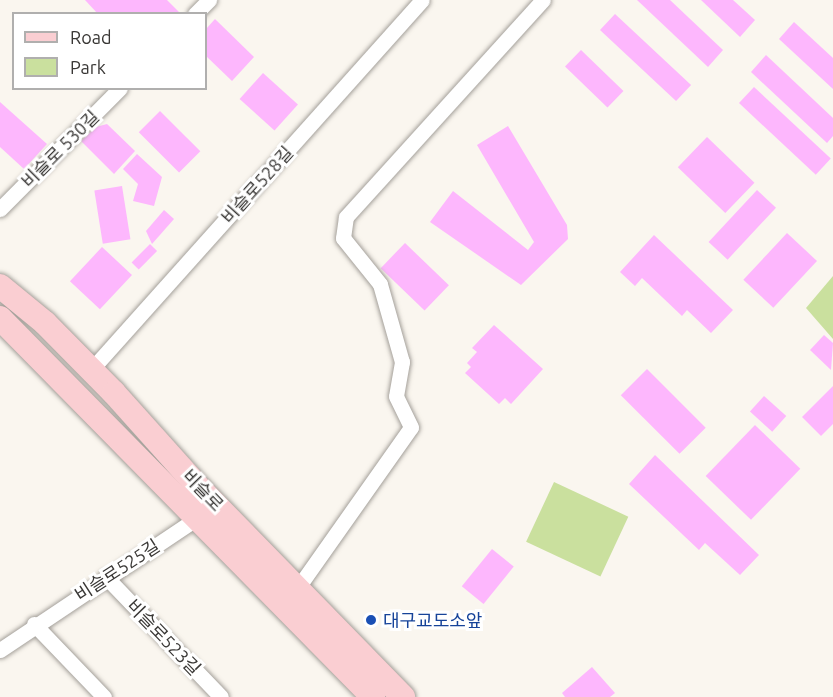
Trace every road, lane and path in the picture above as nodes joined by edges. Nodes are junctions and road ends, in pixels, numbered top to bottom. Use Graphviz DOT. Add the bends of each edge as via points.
graph roads {
  1 [pos="209,0"];
  2 [pos="422,0"];
  3 [pos="543,0"];
  4 [pos="197,12"];
  5 [pos="118,90"];
  6 [pos="0,209"];
  7 [pos="0,286"];
  8 [pos="0,318"];
  9 [pos="91,370"];
  10 [pos="199,517"];
  11 [pos="242,560"];
  12 [pos="106,577"];
  13 [pos="295,582"];
  14 [pos="34,624"];
  15 [pos="0,650"];
  16 [pos="388,692"];
  17 [pos="104,697"];
  18 [pos="221,697"];
  1 -- 4 [label="street"];
  2 -- 9 [label="street, 비슬로528길"];
  3 -- 13 [label="street" via="346,217 343,238 380,284 402,362 396,396 411,427"];
  5 -- 6 [label="street, 비슬로 530길"];
  7 -- 9 [label="main road, 비슬로" via="45,322"];
  8 -- 10 [label="main road, 비슬로"];
  9 -- 13 [label="main road, 비슬로" via="202,491"];
  10 -- 11 [label="main road, 비슬로"];
  10 -- 12 [label="street, 비슬로525길"];
  11 -- 13 [label="main road" via="256,563 278,584"];
  11 -- 16 [label="main road, 비슬로" via="340,661 351,654"];
  12 -- 14 [label="street, 비슬로525길"];
  12 -- 18 [label="street, 비슬로523길"];
  13 -- 16 [label="main road, 비슬로"];
  14 -- 15 [label="street, 비슬로525길"];
  14 -- 17 [label="street"];
}
